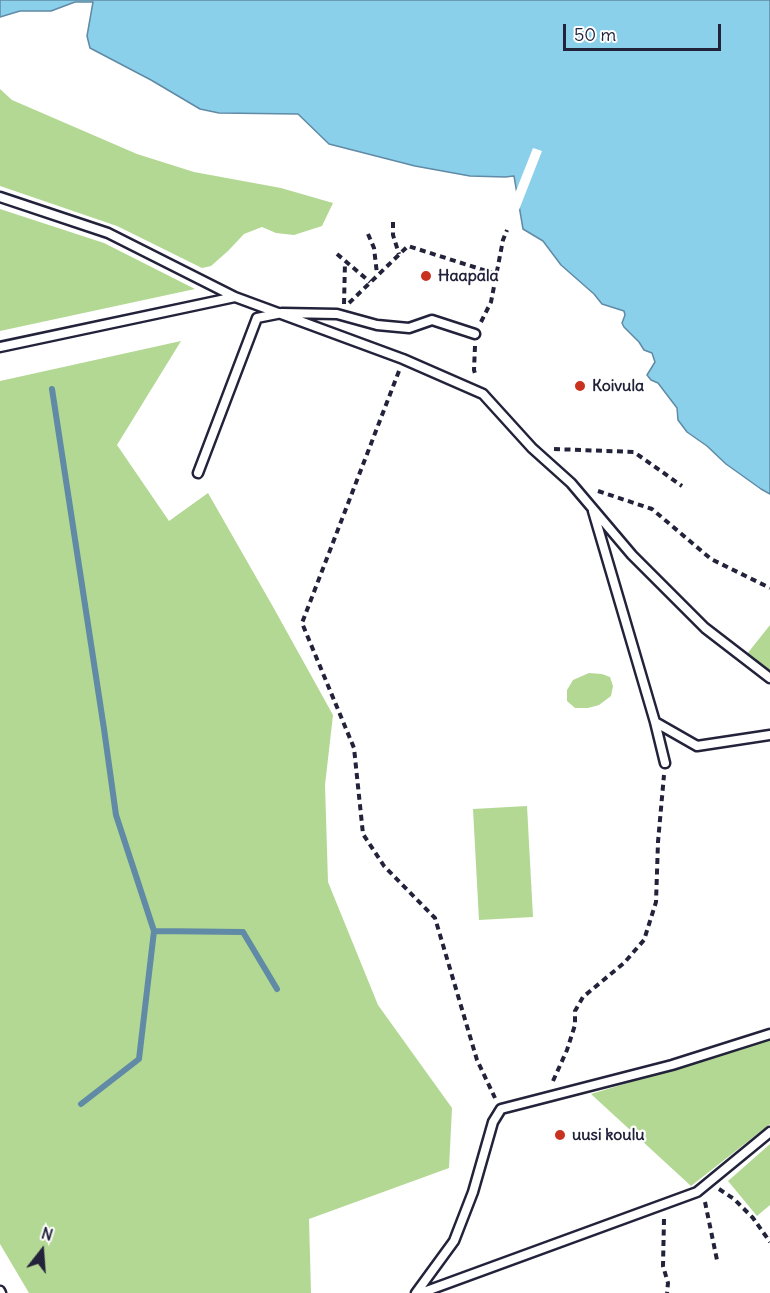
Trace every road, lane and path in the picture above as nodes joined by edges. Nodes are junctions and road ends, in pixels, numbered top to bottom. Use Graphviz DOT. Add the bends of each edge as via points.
graph roads {
  1 [pos="0,197"];
  2 [pos="393,222"];
  3 [pos="507,230"];
  4 [pos="368,234"];
  5 [pos="337,254"];
  6 [pos="399,254"];
  7 [pos="345,262"];
  8 [pos="496,274"];
  9 [pos="377,275"];
  10 [pos="370,282"];
  11 [pos="235,297"];
  12 [pos="282,313"];
  13 [pos="475,334"];
  14 [pos="0,347"];
  15 [pos="403,359"];
  16 [pos="483,394"];
  17 [pos="532,448"];
  18 [pos="198,472"];
  19 [pos="571,483"];
  20 [pos="682,486"];
  21 [pos="592,508"];
  22 [pos="770,588"];
  23 [pos="770,678"];
  24 [pos="656,722"];
  25 [pos="770,735"];
  26 [pos="665,763"];
  27 [pos="770,1034"];
  28 [pos="545,1098"];
  29 [pos="501,1109"];
  30 [pos="770,1132"];
  31 [pos="708,1183"];
  32 [pos="697,1192"];
  33 [pos="664,1204"];
  34 [pos="770,1242"];
  35 [pos="717,1260"];
  36 [pos="416,1293"];
  37 [pos="421,1293"];
  38 [pos="667,1293"];
  1 -- 11 [label="lane" via="108,233"];
  2 -- 6 [label="path"];
  3 -- 8 [label="path"];
  4 -- 9 [label="path"];
  5 -- 7 [label="path"];
  6 -- 8 [label="path" via="408,246"];
  6 -- 9 [label="path"];
  7 -- 10 [label="path"];
  7 -- 10 [label="path" via="344,307"];
  8 -- 13 [label="path" via="491,302"];
  9 -- 10 [label="path"];
  11 -- 12 [label="lane"];
  11 -- 14 [label="lane"];
  12 -- 13 [label="lane" via="337,314 377,325 409,328 432,320"];
  12 -- 15 [label="lane"];
  12 -- 18 [label="lane" via="257,318"];
  13 -- 16 [label="path" via="474,370"];
  15 -- 16 [label="lane"];
  15 -- 29 [label="path" via="302,623 354,748 363,834 384,866 435,918 477,1060"];
  16 -- 17 [label="lane"];
  17 -- 19 [label="lane"];
  17 -- 20 [label="path" via="634,453"];
  19 -- 21 [label="lane"];
  19 -- 22 [label="path" via="652,509 711,559"];
  21 -- 23 [label="lane" via="632,555 705,628"];
  21 -- 24 [label="lane"];
  24 -- 25 [label="lane" via="697,746"];
  24 -- 26 [label="lane"];
  26 -- 28 [label="path" via="656,902 644,940 624,963 583,997 575,1011 567,1050"];
  27 -- 28 [label="lane" via="672,1065"];
  28 -- 29 [label="lane"];
  29 -- 36 [label="lane" via="493,1122 454,1241"];
  30 -- 31 [label="lane"];
  31 -- 32 [label="lane"];
  31 -- 34 [label="path" via="734,1199"];
  32 -- 33 [label="lane"];
  32 -- 35 [label="path" via="705,1202"];
  33 -- 37 [label="lane"];
  33 -- 38 [label="path" via="663,1266"];
}
